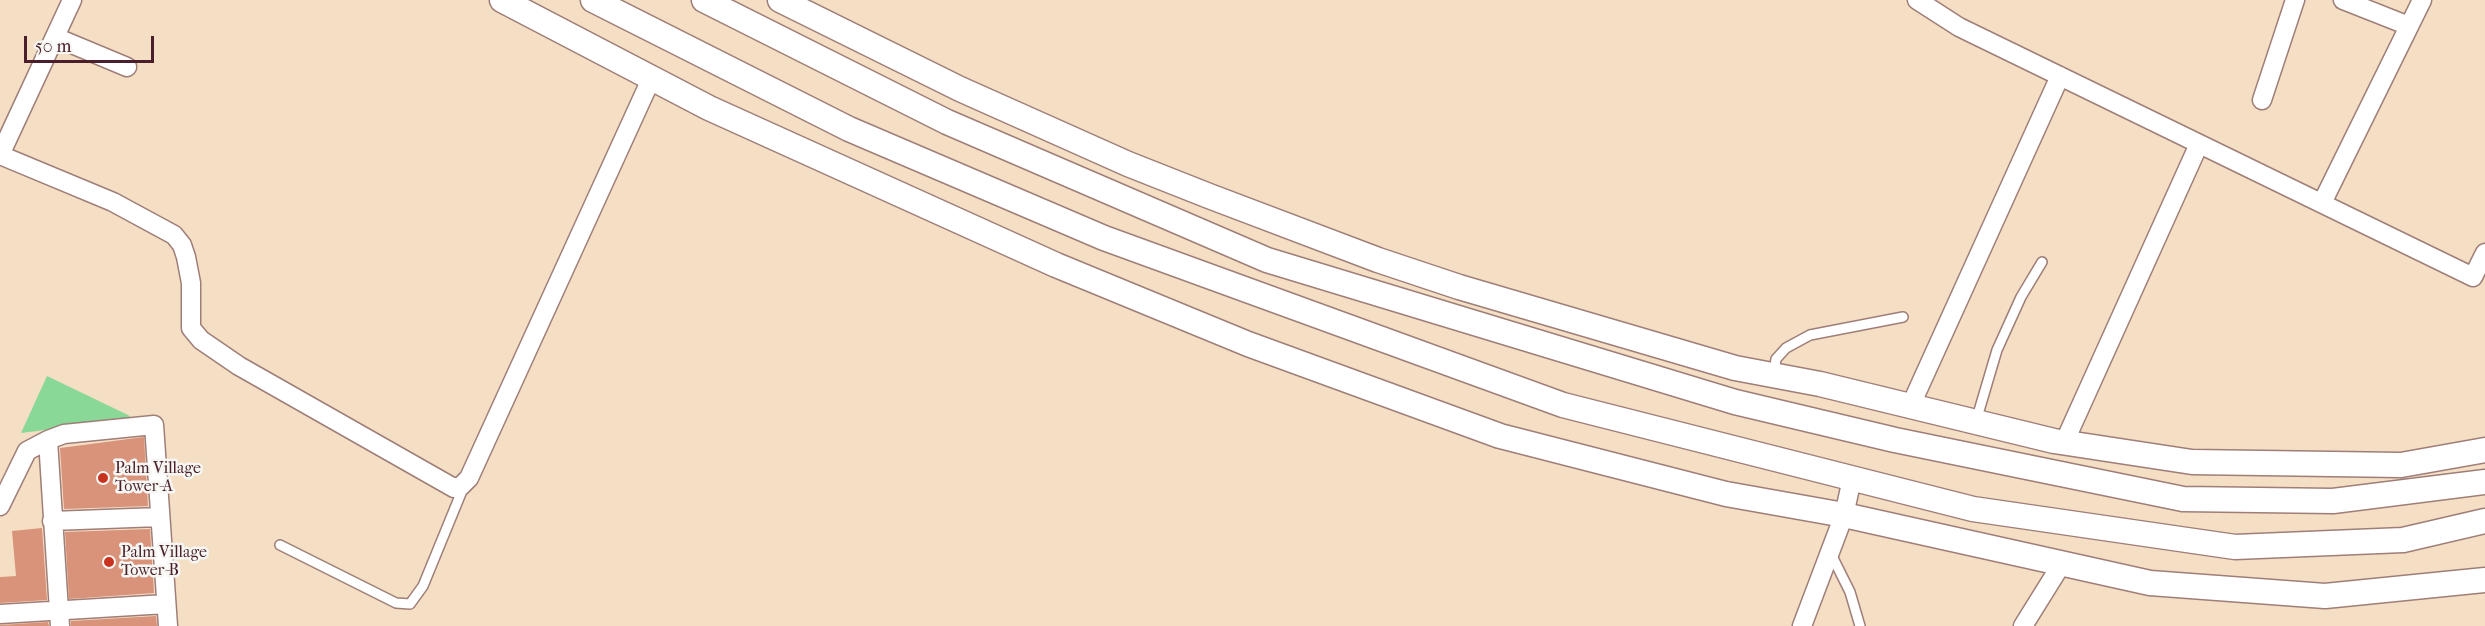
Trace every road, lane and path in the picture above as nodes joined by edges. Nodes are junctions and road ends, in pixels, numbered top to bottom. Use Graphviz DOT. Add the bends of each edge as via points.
graph roads {
  1 [pos="72,0"];
  2 [pos="502,0"];
  3 [pos="593,0"];
  4 [pos="704,0"];
  5 [pos="780,0"];
  6 [pos="1917,0"];
  7 [pos="2295,0"];
  8 [pos="2343,0"];
  9 [pos="2422,0"];
  10 [pos="2409,26"];
  11 [pos="55,37"];
  12 [pos="127,67"];
  13 [pos="2060,76"];
  14 [pos="652,77"];
  15 [pos="2262,100"];
  16 [pos="2199,144"];
  17 [pos="0,155"];
  18 [pos="2322,203"];
  19 [pos="2042,262"];
  20 [pos="2482,268"];
  21 [pos="1903,317"];
  22 [pos="1773,375"];
  23 [pos="1910,407"];
  24 [pos="1976,423"];
  25 [pos="48,440"];
  26 [pos="2064,443"];
  27 [pos="2485,450"];
  28 [pos="1852,479"];
  29 [pos="2485,482"];
  30 [pos="465,483"];
  31 [pos="0,506"];
  32 [pos="1844,515"];
  33 [pos="159,516"];
  34 [pos="52,521"];
  35 [pos="2485,521"];
  36 [pos="280,545"];
  37 [pos="1830,551"];
  38 [pos="2061,565"];
  39 [pos="2485,580"];
  40 [pos="166,604"];
  41 [pos="0,614"];
  42 [pos="60,618"];
  43 [pos="168,626"];
  44 [pos="1802,626"];
  45 [pos="1860,626"];
  46 [pos="2023,626"];
  1 -- 11 [label="street"];
  2 -- 14 [label="street"];
  3 -- 28 [label="street" via="849,129 1104,238 1563,405"];
  4 -- 29 [label="street" via="946,122 1267,260 1735,402 1906,443 2183,499 2333,501"];
  5 -- 22 [label="street" via="960,89 1128,164 1378,260 1636,341"];
  6 -- 13 [label="street" via="1959,27"];
  7 -- 15 [label="street"];
  8 -- 10 [label="street"];
  9 -- 10 [label="street"];
  10 -- 18 [label="street"];
  11 -- 12 [label="street"];
  11 -- 17 [label="street"];
  13 -- 16 [label="street"];
  13 -- 23 [label="street"];
  14 -- 30 [label="street"];
  14 -- 32 [label="street" via="709,108 1056,265 1335,378 1500,436 1726,494"];
  16 -- 18 [label="street"];
  16 -- 26 [label="street"];
  17 -- 30 [label="street" via="113,202 174,235 186,257 191,328 215,351 443,483 454,488"];
  18 -- 20 [label="street"];
  19 -- 24 [label="lane" via="1996,350"];
  21 -- 22 [label="lane" via="1810,335 1786,348 1776,359"];
  22 -- 23 [label="street"];
  23 -- 24 [label="street"];
  24 -- 26 [label="street"];
  25 -- 31 [label="street" via="27,451"];
  25 -- 33 [label="street" via="64,434 154,425"];
  25 -- 34 [label="street"];
  26 -- 27 [label="street" via="2192,462 2261,465 2401,465"];
  28 -- 32 [label="street"];
  28 -- 35 [label="street" via="1973,509 2235,547 2403,540"];
  30 -- 36 [label="lane" via="423,586 410,604 396,603"];
  32 -- 37 [label="street"];
  32 -- 38 [label="street"];
  33 -- 34 [label="street"];
  33 -- 40 [label="street"];
  34 -- 42 [label="street"];
  37 -- 44 [label="street"];
  37 -- 45 [label="lane" via="1850,592"];
  38 -- 39 [label="street" via="2150,583 2325,596"];
  38 -- 46 [label="street"];
  40 -- 42 [label="street"];
  40 -- 43 [label="street"];
  41 -- 42 [label="street"];
}
